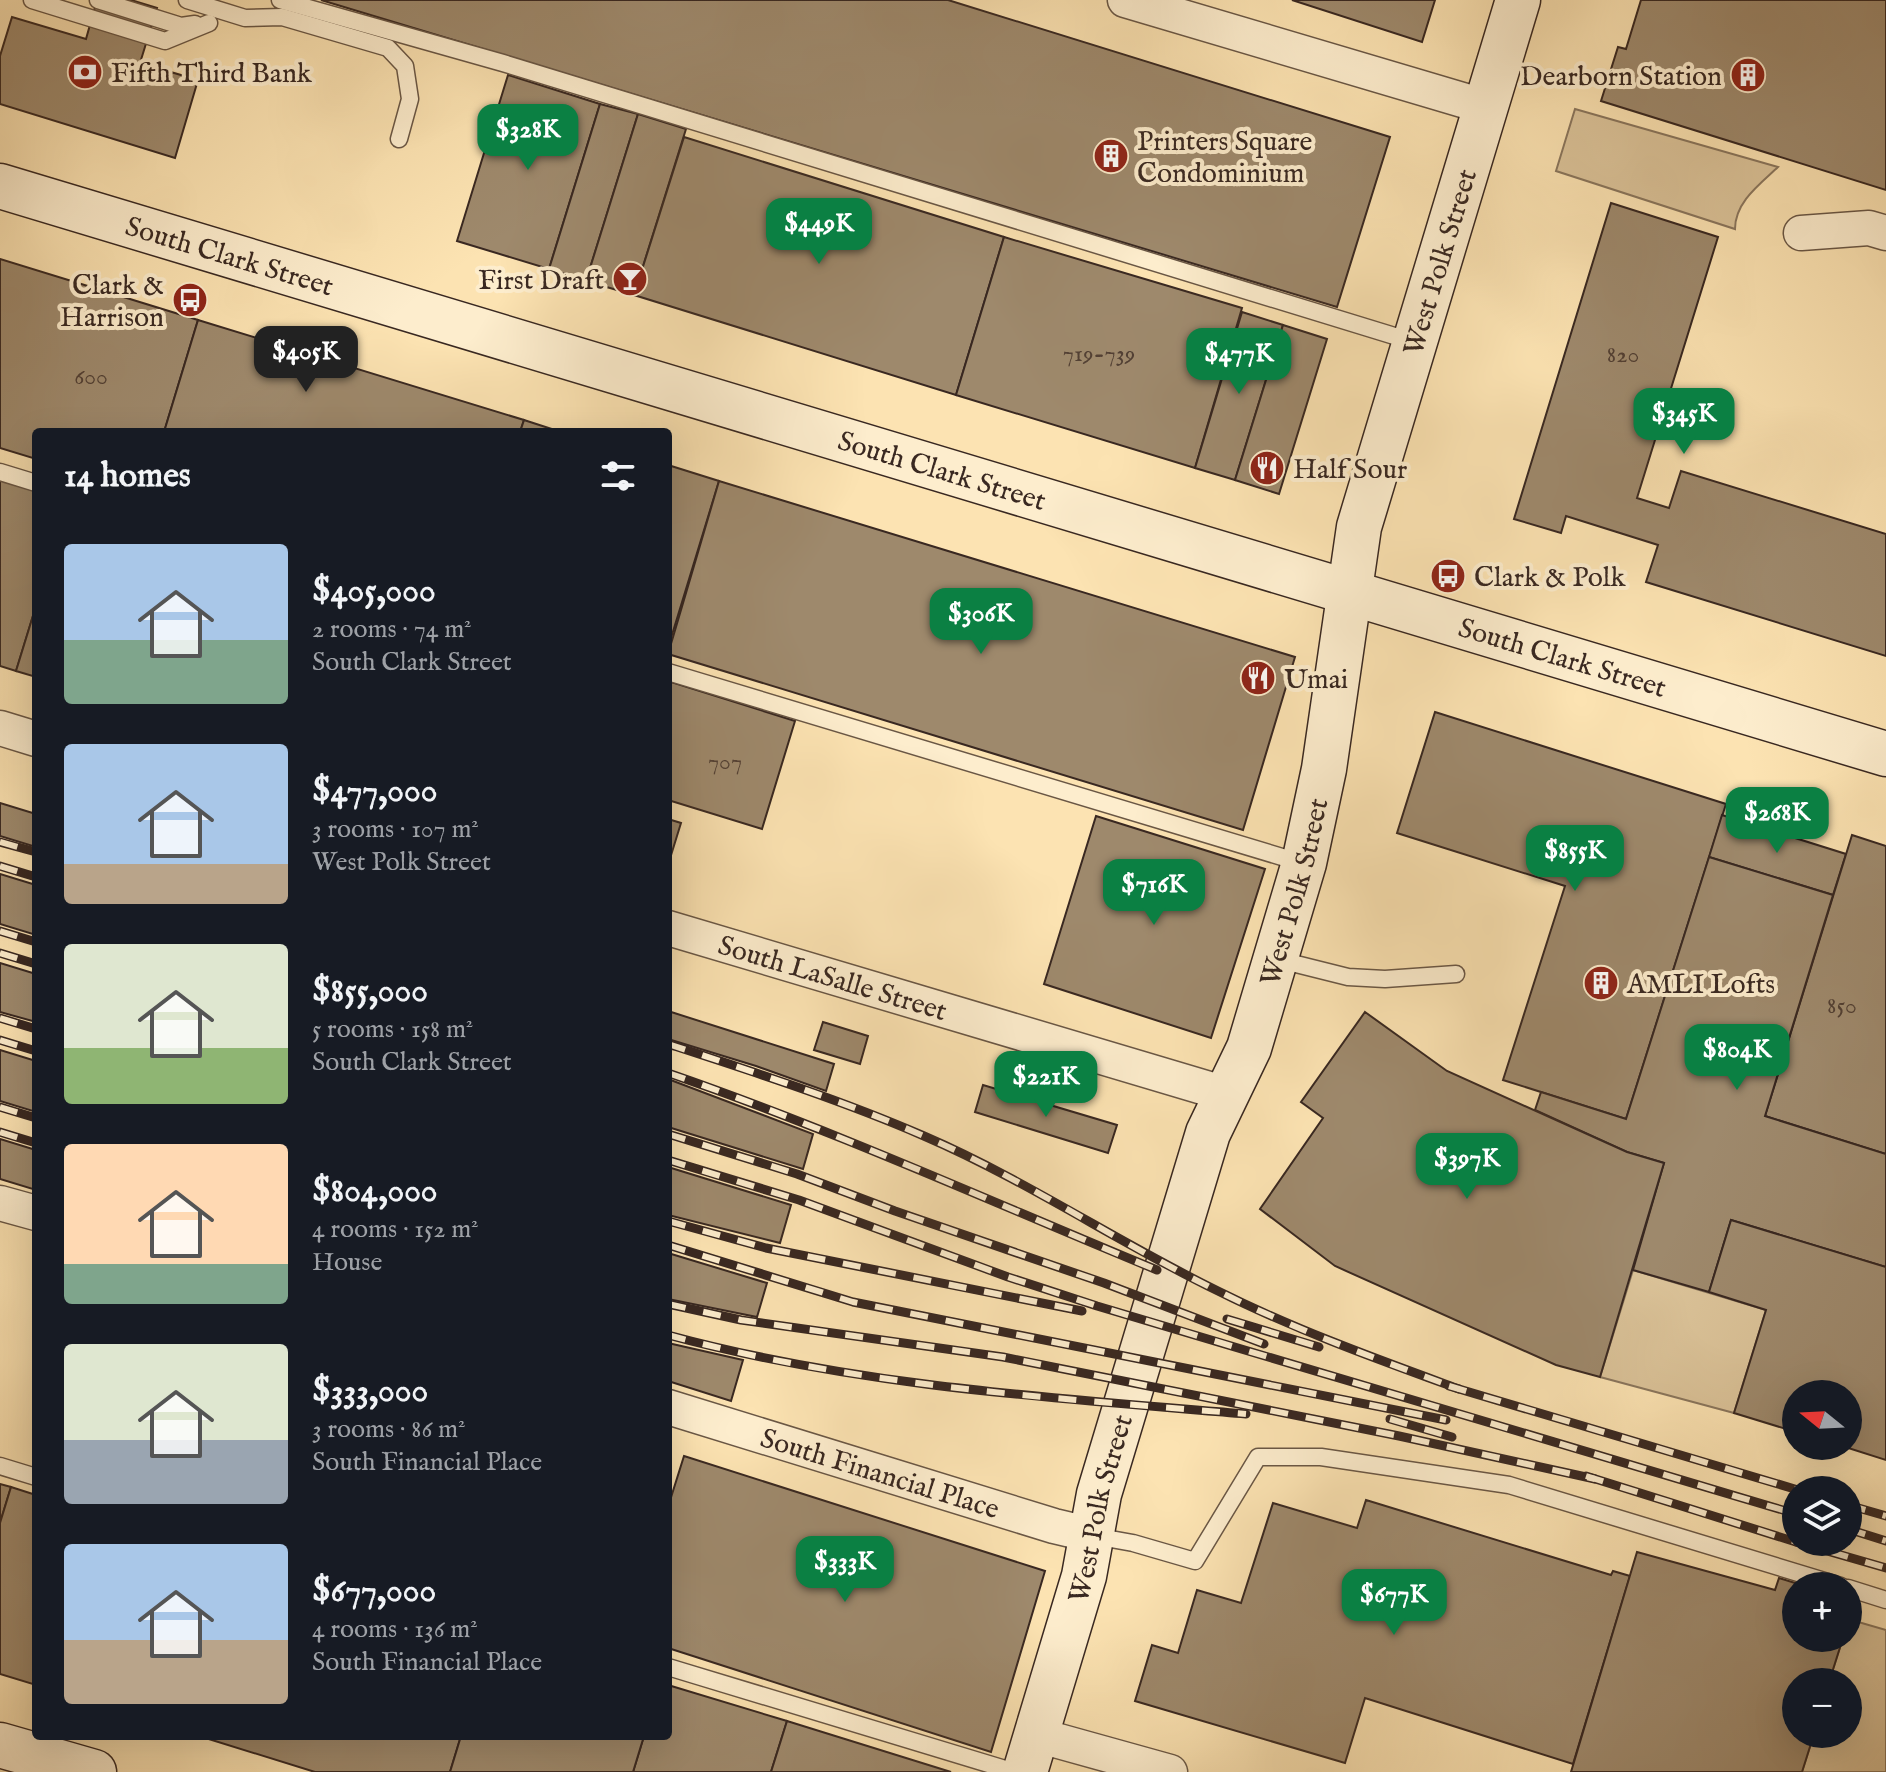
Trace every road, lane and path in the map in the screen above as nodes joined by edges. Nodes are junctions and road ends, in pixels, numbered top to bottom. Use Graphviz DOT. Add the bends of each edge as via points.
graph roads {
  1 [pos="32,0"];
  2 [pos="98,0"];
  3 [pos="187,0"];
  4 [pos="280,0"];
  5 [pos="1125,0"];
  6 [pos="1518,0"];
  7 [pos="245,18"];
  8 [pos="209,23"];
  9 [pos="1486,107"];
  10 [pos="399,139"];
  11 [pos="0,186"];
  12 [pos="1801,233"];
  13 [pos="1886,233"];
  14 [pos="1416,342"];
  15 [pos="0,472"];
  16 [pos="32,482"];
  17 [pos="1350,593"];
  18 [pos="672,673"];
  19 [pos="0,728"];
  20 [pos="32,738"];
  21 [pos="1886,754"];
  22 [pos="1304,863"];
  23 [pos="672,929"];
  24 [pos="1275,959"];
  25 [pos="1456,974"];
  26 [pos="1226,1094"];
  27 [pos="0,1203"];
  28 [pos="32,1212"];
  29 [pos="672,1408"];
  30 [pos="0,1466"];
  31 [pos="32,1476"];
  32 [pos="1092,1535"];
  33 [pos="1795,1572"];
  34 [pos="1862,1592"];
  35 [pos="1886,1600"];
  36 [pos="672,1668"];
  37 [pos="0,1745"];
  38 [pos="1031,1754"];
  39 [pos="94,1772"];
  40 [pos="1015,1772"];
  41 [pos="1170,1772"];
  1 -- 8 [label="lane" via="165,41"];
  2 -- 8 [label="lane" via="181,26"];
  3 -- 7 [label="lane"];
  4 -- 14 [label="lane"];
  5 -- 9 [label="street"];
  6 -- 9 [label="main road, West Polk Street"];
  7 -- 8 [label="lane"];
  7 -- 10 [label="lane" via="282,17 388,48 405,66 410,99"];
  9 -- 14 [label="main road, West Polk Street"];
  11 -- 17 [label="main road, South Clark Street"];
  12 -- 13 [label="street" via="1869,228"];
  14 -- 17 [label="main road, West Polk Street" via="1359,527"];
  15 -- 16 [label="lane"];
  17 -- 21 [label="main road, South Clark Street"];
  17 -- 22 [label="main road, West Polk Street"];
  18 -- 22 [label="lane"];
  19 -- 20 [label="street"];
  22 -- 24 [label="main road, West Polk Street"];
  23 -- 26 [label="street, South LaSalle Street"];
  24 -- 25 [label="lane" via="1360,978"];
  24 -- 26 [label="main road, West Polk Street" via="1249,1048"];
  26 -- 32 [label="main road, West Polk Street" via="1204,1145 1099,1494"];
  27 -- 28 [label="street"];
  29 -- 32 [label="street, South Financial Place"];
  30 -- 31 [label="lane"];
  32 -- 33 [label="lane" via="1195,1561 1258,1457 1321,1457 1509,1485"];
  32 -- 38 [label="main road, West Polk Street"];
  34 -- 35 [label="lane"];
  36 -- 40 [label="lane"];
  37 -- 39 [label="main road"];
  38 -- 41 [label="street"];
}
